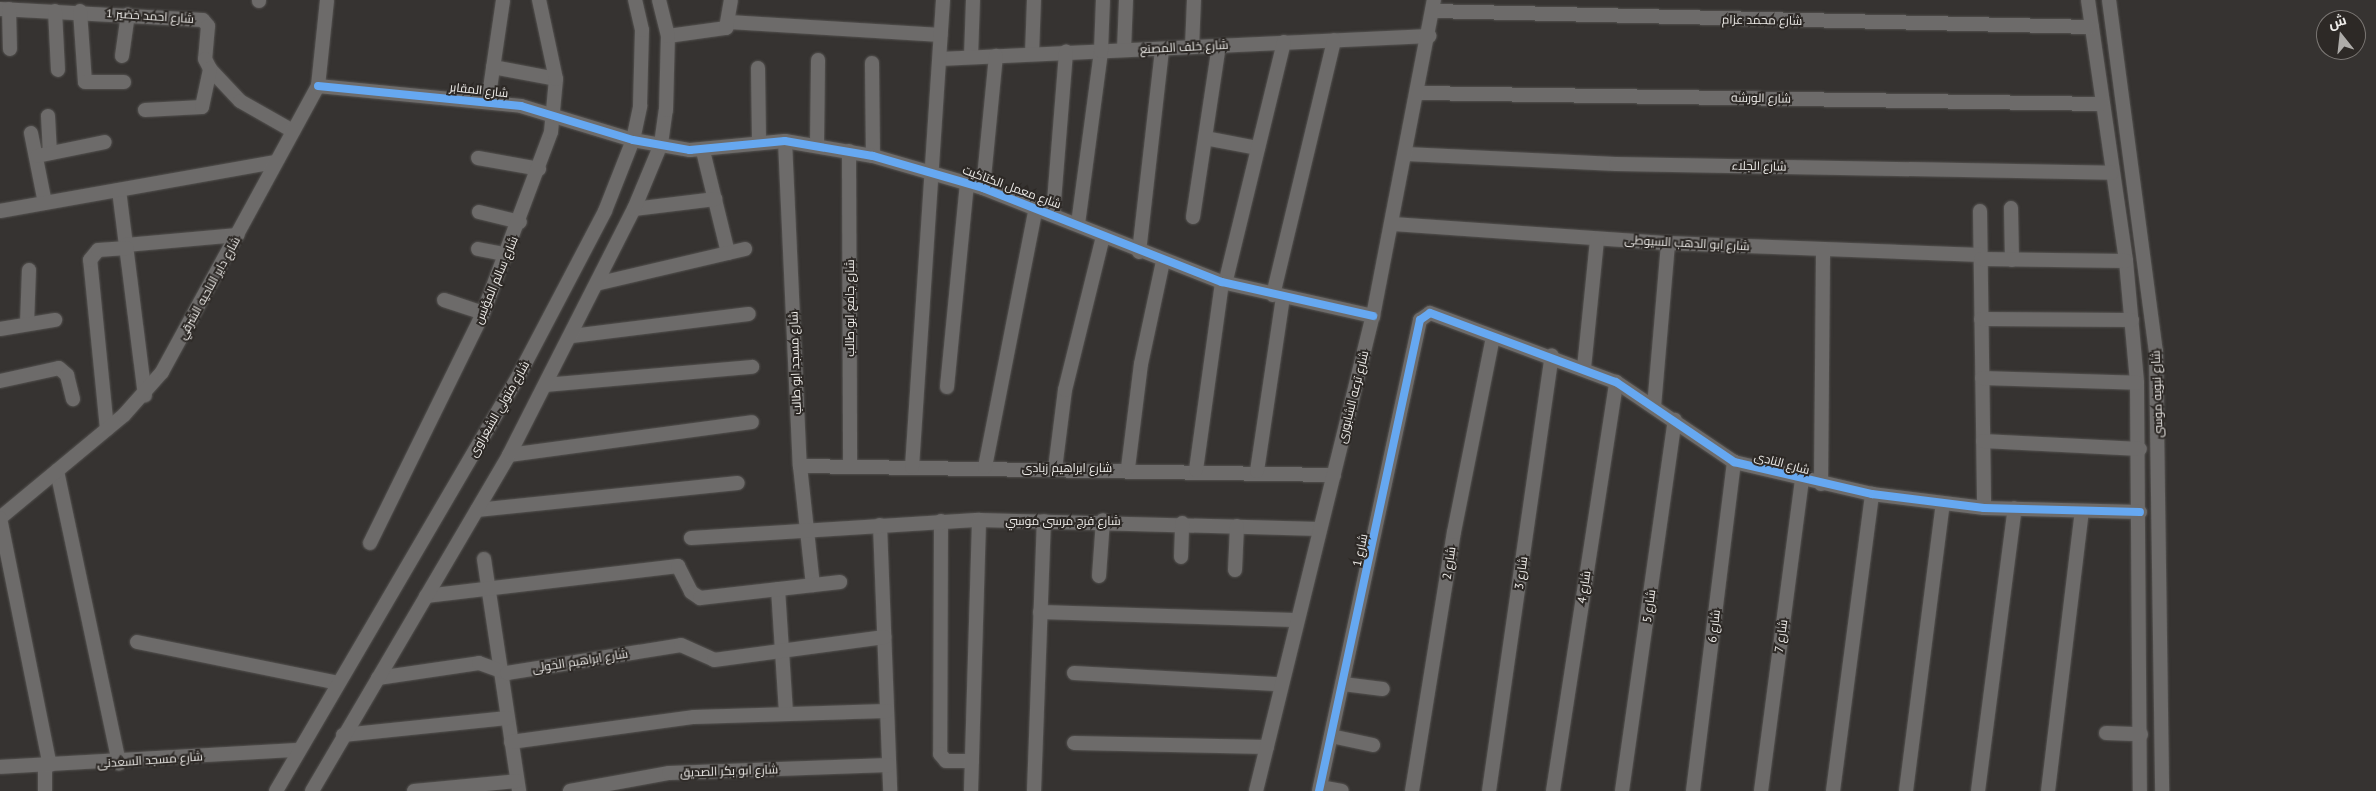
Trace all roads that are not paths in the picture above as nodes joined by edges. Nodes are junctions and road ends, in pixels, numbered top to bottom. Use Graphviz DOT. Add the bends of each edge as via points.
graph roads {
  1 [pos="327,0"];
  2 [pos="503,0"];
  3 [pos="635,0"];
  4 [pos="659,0"];
  5 [pos="732,0"];
  6 [pos="943,0"];
  7 [pos="973,0"];
  8 [pos="1034,0"];
  9 [pos="1102,0"];
  10 [pos="1126,0"];
  11 [pos="1194,0"];
  12 [pos="2088,0"];
  13 [pos="2109,0"];
  14 [pos="537,2"];
  15 [pos="1433,6"];
  16 [pos="61,7"];
  17 [pos="5,9"];
  18 [pos="80,11"];
  19 [pos="128,14"];
  20 [pos="729,22"];
  21 [pos="2092,26"];
  22 [pos="941,35"];
  23 [pos="668,36"];
  24 [pos="1429,36"];
  25 [pos="1334,40"];
  26 [pos="1284,42"];
  27 [pos="1219,46"];
  28 [pos="1192,47"];
  29 [pos="10,49"];
  30 [pos="1162,49"];
  31 [pos="1124,50"];
  32 [pos="1101,51"];
  33 [pos="1066,52"];
  34 [pos="1032,54"];
  35 [pos="122,56"];
  36 [pos="996,56"];
  37 [pos="971,57"];
  38 [pos="940,59"];
  39 [pos="818,60"];
  40 [pos="872,63"];
  41 [pos="493,67"];
  42 [pos="758,68"];
  43 [pos="210,69"];
  44 [pos="58,70"];
  45 [pos="556,79"];
  46 [pos="124,82"];
  47 [pos="318,86"];
  48 [pos="1418,92"];
  49 [pos="488,102"];
  50 [pos="2103,104"];
  51 [pos="145,110"];
  52 [pos="556,114"];
  53 [pos="48,116"];
  54 [pos="293,132"];
  55 [pos="31,134"];
  56 [pos="1205,138"];
  57 [pos="633,140"];
  58 [pos="759,141"];
  59 [pos="785,141"];
  60 [pos="105,142"];
  61 [pos="661,144"];
  62 [pos="817,145"];
  63 [pos="1258,148"];
  64 [pos="703,151"];
  65 [pos="849,151"];
  66 [pos="44,154"];
  67 [pos="1406,154"];
  68 [pos="873,156"];
  69 [pos="478,158"];
  70 [pos="276,162"];
  71 [pos="539,169"];
  72 [pos="934,172"];
  73 [pos="2112,172"];
  74 [pos="967,182"];
  75 [pos="983,188"];
  76 [pos="120,190"];
  77 [pos="715,199"];
  78 [pos="45,203"];
  79 [pos="1036,208"];
  80 [pos="2011,208"];
  81 [pos="634,209"];
  82 [pos="1980,211"];
  83 [pos="0,212"];
  84 [pos="480,212"];
  85 [pos="1053,214"];
  86 [pos="1193,217"];
  87 [pos="520,222"];
  88 [pos="1078,224"];
  89 [pos="1393,224"];
  90 [pos="238,235"];
  91 [pos="1103,236"];
  92 [pos="1597,239"];
  93 [pos="1668,243"];
  94 [pos="126,246"];
  95 [pos="478,249"];
  96 [pos="1823,249"];
  97 [pos="745,250"];
  98 [pos="1139,252"];
  99 [pos="728,253"];
  100 [pos="508,255"];
  101 [pos="1981,257"];
  102 [pos="2012,260"];
  103 [pos="2126,261"];
  104 [pos="1163,262"];
  105 [pos="29,270"];
  106 [pos="600,283"];
  107 [pos="1224,283"];
  108 [pos="1278,296"];
  109 [pos="444,300"];
  110 [pos="483,313"];
  111 [pos="749,314"];
  112 [pos="1424,315"];
  113 [pos="1373,316"];
  114 [pos="1981,319"];
  115 [pos="55,320"];
  116 [pos="2132,320"];
  117 [pos="27,324"];
  118 [pos="0,329"];
  119 [pos="572,336"];
  120 [pos="1493,337"];
  121 [pos="1552,356"];
  122 [pos="752,367"];
  123 [pos="1584,368"];
  124 [pos="1982,378"];
  125 [pos="0,381"];
  126 [pos="1616,382"];
  127 [pos="2137,383"];
  128 [pos="545,385"];
  129 [pos="947,387"];
  130 [pos="145,395"];
  131 [pos="73,399"];
  132 [pos="1654,407"];
  133 [pos="1675,420"];
  134 [pos="752,422"];
  135 [pos="107,429"];
  136 [pos="1983,441"];
  137 [pos="2140,449"];
  138 [pos="509,455"];
  139 [pos="1734,462"];
  140 [pos="800,466"];
  141 [pos="850,466"];
  142 [pos="912,467"];
  143 [pos="986,467"];
  144 [pos="1128,468"];
  145 [pos="1055,469"];
  146 [pos="1196,470"];
  147 [pos="57,471"];
  148 [pos="1257,471"];
  149 [pos="1334,475"];
  150 [pos="1802,481"];
  151 [pos="738,483"];
  152 [pos="1821,484"];
  153 [pos="1872,494"];
  154 [pos="0,500"];
  155 [pos="1943,503"];
  156 [pos="1984,508"];
  157 [pos="2015,508"];
  158 [pos="477,510"];
  159 [pos="2082,511"];
  160 [pos="2140,512"];
  161 [pos="2,517"];
  162 [pos="979,520"];
  163 [pos="1102,520"];
  164 [pos="941,521"];
  165 [pos="1044,521"];
  166 [pos="1182,523"];
  167 [pos="880,525"];
  168 [pos="1237,526"];
  169 [pos="807,529"];
  170 [pos="1320,529"];
  171 [pos="691,538"];
  172 [pos="370,543"];
  173 [pos="1181,557"];
  174 [pos="484,559"];
  175 [pos="1236,570"];
  176 [pos="1099,576"];
  177 [pos="840,582"];
  178 [pos="813,585"];
  179 [pos="488,588"];
  180 [pos="778,588"];
  181 [pos="426,596"];
  182 [pos="1040,612"];
  183 [pos="1295,620"];
  184 [pos="884,636"];
  185 [pos="137,642"];
  186 [pos="781,651"];
  187 [pos="500,672"];
  188 [pos="1074,673"];
  189 [pos="378,678"];
  190 [pos="338,683"];
  191 [pos="1280,684"];
  192 [pos="1343,684"];
  193 [pos="1383,689"];
  194 [pos="887,711"];
  195 [pos="786,714"];
  196 [pos="507,718"];
  197 [pos="2106,732"];
  198 [pos="2141,734"];
  199 [pos="343,735"];
  200 [pos="1331,736"];
  201 [pos="511,742"];
  202 [pos="1074,743"];
  203 [pos="1373,745"];
  204 [pos="1267,747"];
  205 [pos="299,750"];
  206 [pos="972,760"];
  207 [pos="119,763"];
  208 [pos="889,765"];
  209 [pos="48,766"];
  210 [pos="0,768"];
  211 [pos="518,786"];
  212 [pos="1320,789"];
  213 [pos="46,791"];
  214 [pos="276,791"];
  215 [pos="312,791"];
  216 [pos="414,791"];
  217 [pos="570,791"];
  218 [pos="890,791"];
  219 [pos="971,791"];
  220 [pos="1034,791"];
  221 [pos="1256,791"];
  222 [pos="1342,791"];
  223 [pos="1412,791"];
  224 [pos="1489,791"];
  225 [pos="1553,791"];
  226 [pos="1622,791"];
  227 [pos="1693,791"];
  228 [pos="1761,791"];
  229 [pos="1833,791"];
  230 [pos="1906,791"];
  231 [pos="1978,791"];
  232 [pos="2048,791"];
  233 [pos="2140,791"];
  234 [pos="2162,791"];
  1 -- 47 [label="street, شارع داير الناحيه الشرقي"];
  2 -- 41 [label="street"];
  3 -- 57 [label="street, شارع متولي الشعراوى" via="642,68"];
  4 -- 23 [label="street"];
  5 -- 20 [label="street"];
  6 -- 22 [label="street"];
  7 -- 37 [label="street"];
  8 -- 34 [label="street"];
  9 -- 32 [label="street"];
  10 -- 31 [label="street"];
  11 -- 28 [label="street"];
  12 -- 21 [label="street, شارع نبويه موسى"];
  13 -- 234 [label="street, شارع نبويه موسى" via="2156,360"];
  14 -- 45 [label="street, شارع سالم المؤنس"];
  15 -- 21 [label="street, شارع محمد عزام"];
  15 -- 24 [label="street, شارع ترعه الشابورى"];
  16 -- 17 [label="street, شارع احمد خضير 1"];
  16 -- 18 [label="street, شارع احمد خضير 1"];
  16 -- 44 [label="street"];
  17 -- 29 [label="street"];
  18 -- 19 [label="street, شارع احمد خضير 1"];
  18 -- 46 [label="street" via="86,82"];
  19 -- 35 [label="street"];
  19 -- 43 [label="street, شارع احمد خضير 1" via="205,21 205,59"];
  20 -- 22 [label="street"];
  20 -- 23 [label="street" via="720,30"];
  21 -- 50 [label="street, شارع نبويه موسى"];
  22 -- 38 [label="street"];
  23 -- 61 [label="street"];
  24 -- 25 [label="street, شارع خلف المصنع"];
  24 -- 48 [label="street, شارع ترعه الشابورى"];
  25 -- 26 [label="street, شارع خلف المصنع"];
  25 -- 108 [label="street"];
  26 -- 27 [label="street, شارع خلف المصنع"];
  26 -- 63 [label="street"];
  27 -- 28 [label="street, شارع خلف المصنع"];
  27 -- 56 [label="street"];
  28 -- 30 [label="street, شارع خلف المصنع"];
  30 -- 31 [label="street, شارع خلف المصنع"];
  30 -- 98 [label="street"];
  31 -- 32 [label="street, شارع خلف المصنع"];
  32 -- 33 [label="street, شارع خلف المصنع"];
  32 -- 88 [label="street"];
  33 -- 34 [label="street, شارع خلف المصنع"];
  33 -- 85 [label="street"];
  34 -- 36 [label="street, شارع خلف المصنع"];
  36 -- 37 [label="street, شارع خلف المصنع"];
  36 -- 75 [label="street"];
  37 -- 38 [label="street, شارع خلف المصنع"];
  38 -- 72 [label="street"];
  39 -- 62 [label="street"];
  40 -- 68 [label="street"];
  41 -- 45 [label="street"];
  41 -- 49 [label="street"];
  42 -- 58 [label="street"];
  43 -- 51 [label="street" via="202,107"];
  43 -- 54 [label="street" via="240,102"];
  45 -- 52 [label="street, شارع سالم المؤنس"];
  47 -- 49 [label="street, شارع المقابر"];
  47 -- 54 [label="street, شارع داير الناحيه الشرقي"];
  48 -- 50 [label="street, شارع الورشه"];
  48 -- 67 [label="street, شارع ترعه الشابورى"];
  49 -- 52 [label="street, شارع المقابر"];
  50 -- 73 [label="street, شارع نبويه موسى"];
  52 -- 57 [label="street, شارع المقابر"];
  52 -- 71 [label="street, شارع سالم المؤنس"];
  53 -- 66 [label="street"];
  54 -- 70 [label="street, شارع داير الناحيه الشرقي"];
  55 -- 66 [label="street"];
  56 -- 63 [label="street"];
  56 -- 86 [label="street"];
  57 -- 61 [label="street, شارع معمل الكتاكيت"];
  57 -- 190 [label="street, شارع متولي الشعراوى" via="605,211 520,375"];
  58 -- 59 [label="street, شارع معمل الكتاكيت"];
  58 -- 64 [label="street, شارع معمل الكتاكيت"];
  59 -- 62 [label="street, شارع معمل الكتاكيت"];
  59 -- 140 [label="street, شارع مسجد ابو طالب"];
  60 -- 66 [label="street"];
  61 -- 64 [label="street, شارع معمل الكتاكيت"];
  61 -- 81 [label="street"];
  62 -- 65 [label="street, شارع معمل الكتاكيت"];
  63 -- 107 [label="street"];
  64 -- 77 [label="street"];
  65 -- 68 [label="street, شارع معمل الكتاكيت"];
  65 -- 141 [label="street, شارع جامع ابو طالب"];
  66 -- 78 [label="street"];
  67 -- 73 [label="street, شارع الجلاء" via="1616,164"];
  67 -- 89 [label="street, شارع ترعه الشابورى"];
  68 -- 72 [label="street, شارع معمل الكتاكيت"];
  69 -- 71 [label="street"];
  70 -- 76 [label="street"];
  70 -- 90 [label="street, شارع داير الناحيه الشرقي"];
  71 -- 87 [label="street, شارع سالم المؤنس"];
  72 -- 74 [label="street, شارع معمل الكتاكيت"];
  72 -- 142 [label="street"];
  73 -- 103 [label="street, شارع نبويه موسى"];
  74 -- 75 [label="street, شارع معمل الكتاكيت"];
  74 -- 129 [label="street"];
  75 -- 79 [label="street, شارع معمل الكتاكيت"];
  76 -- 78 [label="street"];
  76 -- 94 [label="street"];
  77 -- 81 [label="street"];
  77 -- 99 [label="street"];
  78 -- 83 [label="street"];
  79 -- 85 [label="street, شارع معمل الكتاكيت"];
  79 -- 143 [label="street"];
  80 -- 102 [label="street"];
  81 -- 106 [label="street"];
  82 -- 101 [label="street"];
  84 -- 87 [label="street"];
  85 -- 88 [label="street, شارع معمل الكتاكيت"];
  87 -- 100 [label="street, شارع سالم المؤنس"];
  88 -- 91 [label="street, شارع معمل الكتاكيت"];
  89 -- 92 [label="street, شارع ابو الدهب السيوطى"];
  89 -- 113 [label="street, شارع ترعه الشابورى"];
  90 -- 94 [label="street"];
  90 -- 130 [label="street, شارع داير الناحيه الشرقي" via="162,372"];
  91 -- 98 [label="street, شارع معمل الكتاكيت"];
  91 -- 145 [label="street" via="1077,332"];
  92 -- 93 [label="street, شارع ابو الدهب السيوطى"];
  92 -- 123 [label="street"];
  93 -- 96 [label="street, شارع ابو الدهب السيوطى"];
  93 -- 132 [label="street"];
  94 -- 130 [label="street"];
  94 -- 135 [label="street" via="98,250 90,260"];
  95 -- 100 [label="street"];
  96 -- 101 [label="street, شارع ابو الدهب السيوطى"];
  96 -- 152 [label="street"];
  97 -- 99 [label="street"];
  98 -- 104 [label="street, شارع معمل الكتاكيت"];
  99 -- 106 [label="street"];
  100 -- 110 [label="street, شارع سالم المؤنس"];
  101 -- 102 [label="street, شارع ابو الدهب السيوطى"];
  101 -- 114 [label="street"];
  102 -- 103 [label="street, شارع ابو الدهب السيوطى"];
  103 -- 116 [label="street, شارع نبويه موسى"];
  104 -- 107 [label="street, شارع معمل الكتاكيت"];
  104 -- 144 [label="street" via="1141,364"];
  105 -- 117 [label="street"];
  106 -- 119 [label="street"];
  107 -- 108 [label="street, شارع معمل الكتاكيت"];
  107 -- 146 [label="street"];
  108 -- 113 [label="street, شارع معمل الكتاكيت"];
  108 -- 148 [label="street"];
  109 -- 110 [label="street"];
  110 -- 172 [label="street, شارع سالم المؤنس"];
  111 -- 119 [label="street"];
  112 -- 120 [label="street, شارع النادى" via="1436,314"];
  112 -- 192 [label="street, شارع 1"];
  113 -- 149 [label="street, شارع ترعه الشابورى"];
  114 -- 116 [label="street"];
  114 -- 124 [label="street"];
  115 -- 117 [label="street"];
  116 -- 127 [label="street, شارع نبويه موسى"];
  117 -- 118 [label="street"];
  119 -- 128 [label="street"];
  120 -- 121 [label="street, شارع النادى"];
  120 -- 223 [label="street, شارع 2" via="1454,532"];
  121 -- 123 [label="street, شارع النادى"];
  121 -- 224 [label="street, شارع 3"];
  122 -- 128 [label="street"];
  123 -- 126 [label="street, شارع النادى"];
  124 -- 127 [label="street"];
  124 -- 136 [label="street"];
  125 -- 131 [label="street" via="58,368 67,376"];
  126 -- 132 [label="street, شارع النادى"];
  126 -- 225 [label="street, شارع 4"];
  127 -- 137 [label="street, شارع نبويه موسى"];
  128 -- 138 [label="street"];
  130 -- 135 [label="street, شارع داير الناحيه الشرقي"];
  132 -- 133 [label="street, شارع النادى"];
  133 -- 139 [label="street, شارع النادى"];
  133 -- 226 [label="street, شارع 5"];
  134 -- 138 [label="street"];
  135 -- 147 [label="street, شارع داير الناحيه الشرقي"];
  136 -- 137 [label="street"];
  136 -- 156 [label="street"];
  137 -- 160 [label="street, شارع نبويه موسى"];
  138 -- 158 [label="street"];
  139 -- 150 [label="street, شارع النادى"];
  139 -- 227 [label="street, شارع 6"];
  140 -- 141 [label="street, شارع ابراهيم زبادى"];
  140 -- 169 [label="street, شارع مسجد ابو طالب"];
  141 -- 142 [label="street, شارع ابراهيم زبادى"];
  142 -- 143 [label="street, شارع ابراهيم زبادى"];
  143 -- 145 [label="street, شارع ابراهيم زبادى"];
  144 -- 145 [label="street, شارع ابراهيم زبادى"];
  144 -- 146 [label="street, شارع ابراهيم زبادى"];
  146 -- 148 [label="street, شارع ابراهيم زبادى"];
  147 -- 161 [label="street, شارع داير الناحيه الشرقي"];
  147 -- 207 [label="street"];
  148 -- 149 [label="street, شارع ابراهيم زبادى"];
  149 -- 170 [label="street, شارع ترعه الشابورى"];
  150 -- 152 [label="street, شارع النادى"];
  150 -- 228 [label="street, شارع 7"];
  151 -- 158 [label="street"];
  152 -- 153 [label="street, شارع النادى"];
  153 -- 155 [label="street, شارع النادى"];
  153 -- 229 [label="street"];
  154 -- 161 [label="street"];
  155 -- 156 [label="street, شارع النادى"];
  155 -- 230 [label="street"];
  156 -- 157 [label="street, شارع النادى"];
  157 -- 159 [label="street, شارع النادى"];
  157 -- 231 [label="street"];
  158 -- 181 [label="street"];
  159 -- 160 [label="street, شارع النادى"];
  159 -- 232 [label="street"];
  160 -- 198 [label="street, شارع نبويه موسى"];
  161 -- 209 [label="street"];
  162 -- 164 [label="street, شارع فرج مرسى موسي"];
  162 -- 165 [label="street, شارع فرج مرسى موسي"];
  162 -- 206 [label="street"];
  163 -- 165 [label="street, شارع فرج مرسى موسي"];
  163 -- 166 [label="street, شارع فرج مرسى موسي"];
  163 -- 176 [label="street"];
  164 -- 167 [label="street, شارع فرج مرسى موسي"];
  164 -- 206 [label="street" via="940,754 946,761"];
  165 -- 182 [label="street"];
  166 -- 168 [label="street, شارع فرج مرسى موسي"];
  166 -- 173 [label="street"];
  167 -- 169 [label="street, شارع فرج مرسى موسي"];
  167 -- 184 [label="street"];
  168 -- 170 [label="street, شارع فرج مرسى موسي"];
  168 -- 175 [label="street"];
  169 -- 171 [label="street, شارع فرج مرسى موسي"];
  169 -- 178 [label="street, شارع مسجد ابو طالب"];
  170 -- 183 [label="street, شارع ترعه الشابورى"];
  174 -- 179 [label="street"];
  177 -- 178 [label="street"];
  178 -- 180 [label="street"];
  179 -- 180 [label="street" via="681,567 691,592 700,598"];
  179 -- 181 [label="street"];
  179 -- 187 [label="street"];
  180 -- 186 [label="street"];
  181 -- 189 [label="street"];
  182 -- 183 [label="street"];
  182 -- 220 [label="street"];
  183 -- 191 [label="street, شارع ترعه الشابورى"];
  184 -- 186 [label="street, شارع ابراهيم الخولى"];
  184 -- 194 [label="street"];
  185 -- 190 [label="street"];
  186 -- 187 [label="street, شارع ابراهيم الخولى" via="714,660 674,645"];
  186 -- 195 [label="street"];
  187 -- 189 [label="street, شارع ابراهيم الخولى" via="479,663"];
  187 -- 196 [label="street"];
  188 -- 191 [label="street"];
  189 -- 199 [label="street"];
  190 -- 205 [label="street, شارع متولي الشعراوى"];
  191 -- 204 [label="street, شارع ترعه الشابورى"];
  192 -- 193 [label="street"];
  192 -- 200 [label="street, شارع 1"];
  194 -- 195 [label="street"];
  194 -- 208 [label="street"];
  195 -- 201 [label="street" via="642,722"];
  196 -- 199 [label="street"];
  196 -- 201 [label="street"];
  197 -- 198 [label="street"];
  198 -- 233 [label="street, شارع نبويه موسى"];
  199 -- 215 [label="street"];
  200 -- 203 [label="street"];
  200 -- 212 [label="street, شارع 1"];
  201 -- 211 [label="street"];
  202 -- 204 [label="street"];
  204 -- 221 [label="street, شارع ترعه الشابورى"];
  205 -- 207 [label="street, شارع مسجد السعدنى"];
  205 -- 214 [label="street, شارع متولي الشعراوى"];
  206 -- 219 [label="street"];
  207 -- 209 [label="street, شارع مسجد السعدنى"];
  208 -- 217 [label="street, شارع ابو بكر الصديق" via="670,773"];
  208 -- 218 [label="street"];
  209 -- 210 [label="street, شارع مسجد السعدنى"];
  209 -- 213 [label="street"];
  211 -- 216 [label="street"];
  212 -- 222 [label="street"];
}
